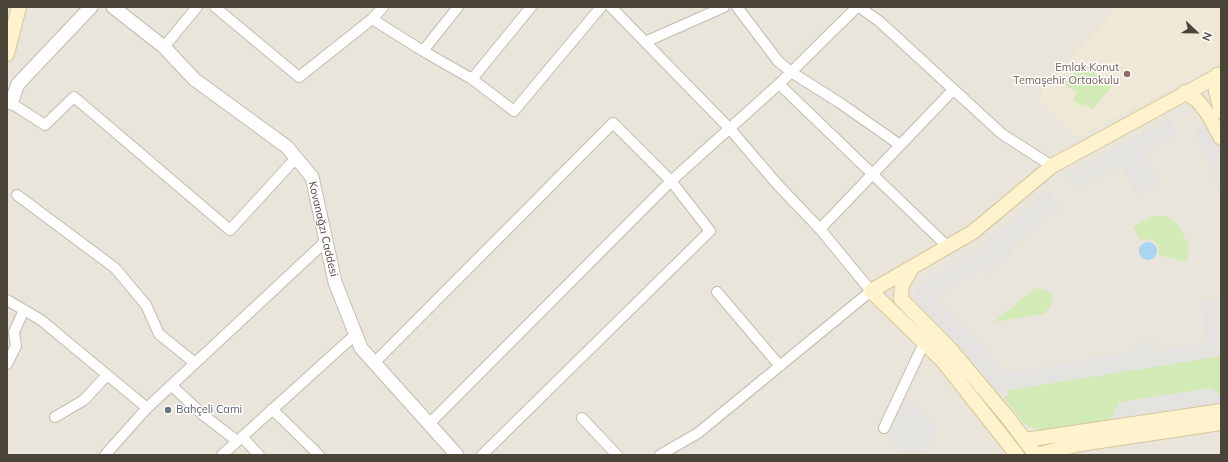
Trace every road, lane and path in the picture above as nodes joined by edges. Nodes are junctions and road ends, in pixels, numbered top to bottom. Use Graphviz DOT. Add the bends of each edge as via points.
graph roads {
  1 [pos="19,7"];
  2 [pos="91,7"];
  3 [pos="113,7"];
  4 [pos="197,7"];
  5 [pos="216,7"];
  6 [pos="383,7"];
  7 [pos="458,7"];
  8 [pos="531,7"];
  9 [pos="601,7"];
  10 [pos="611,7"];
  11 [pos="724,7"];
  12 [pos="736,7"];
  13 [pos="854,8"];
  14 [pos="372,19"];
  15 [pos="645,42"];
  16 [pos="164,47"];
  17 [pos="423,51"];
  18 [pos="7,54"];
  19 [pos="791,72"];
  20 [pos="1219,74"];
  21 [pos="472,79"];
  22 [pos="779,84"];
  23 [pos="953,90"];
  24 [pos="1185,92"];
  25 [pos="11,103"];
  26 [pos="1221,111"];
  27 [pos="730,128"];
  28 [pos="1221,138"];
  29 [pos="900,145"];
  30 [pos="296,158"];
  31 [pos="1052,166"];
  32 [pos="872,173"];
  33 [pos="671,181"];
  34 [pos="17,195"];
  35 [pos="820,229"];
  36 [pos="326,241"];
  37 [pos="948,247"];
  38 [pos="912,267"];
  39 [pos="871,291"];
  40 [pos="717,292"];
  41 [pos="901,299"];
  42 [pos="7,300"];
  43 [pos="889,308"];
  44 [pos="24,310"];
  45 [pos="356,334"];
  46 [pos="924,343"];
  47 [pos="195,363"];
  48 [pos="374,363"];
  49 [pos="7,364"];
  50 [pos="780,366"];
  51 [pos="107,375"];
  52 [pos="172,385"];
  53 [pos="147,408"];
  54 [pos="272,408"];
  55 [pos="1221,411"];
  56 [pos="55,418"];
  57 [pos="582,418"];
  58 [pos="1221,423"];
  59 [pos="429,424"];
  60 [pos="884,428"];
  61 [pos="240,439"];
  62 [pos="1025,440"];
  63 [pos="105,455"];
  64 [pos="222,455"];
  65 [pos="259,455"];
  66 [pos="318,455"];
  67 [pos="457,455"];
  68 [pos="482,455"];
  69 [pos="617,455"];
  70 [pos="660,455"];
  71 [pos="1017,455"];
  72 [pos="1035,455"];
  1 -- 18 [label="main road"];
  2 -- 25 [label="street" via="18,84"];
  3 -- 16 [label="street, Kovanağzı Caddesi"];
  4 -- 16 [label="street"];
  5 -- 14 [label="street" via="299,77"];
  6 -- 14 [label="street"];
  7 -- 17 [label="street"];
  8 -- 21 [label="street"];
  9 -- 21 [label="street" via="514,111"];
  10 -- 15 [label="street"];
  11 -- 15 [label="street"];
  12 -- 19 [label="street" via="778,61"];
  13 -- 19 [label="street"];
  13 -- 23 [label="street" via="879,21"];
  14 -- 17 [label="street"];
  15 -- 27 [label="street"];
  16 -- 30 [label="street, Kovanağzı Caddesi" via="194,79 287,147"];
  17 -- 21 [label="street"];
  19 -- 22 [label="street"];
  19 -- 29 [label="street" via="840,102"];
  20 -- 24 [label="main road"];
  20 -- 26 [label="main road" via="1216,91"];
  22 -- 27 [label="street"];
  22 -- 32 [label="street"];
  23 -- 29 [label="street"];
  23 -- 31 [label="street" via="1002,134"];
  24 -- 28 [label="main road" via="1198,101"];
  24 -- 31 [label="main road"];
  25 -- 30 [label="street" via="44,125 74,97 230,230"];
  27 -- 33 [label="street"];
  27 -- 35 [label="street" via="777,184"];
  29 -- 32 [label="street"];
  30 -- 36 [label="street, Kovanağzı Caddesi" via="312,177"];
  31 -- 37 [label="main road" via="973,232"];
  32 -- 35 [label="street"];
  32 -- 37 [label="street"];
  33 -- 48 [label="street" via="613,123"];
  33 -- 59 [label="street"];
  33 -- 68 [label="street" via="710,231"];
  34 -- 47 [label="street" via="115,268 146,305 159,334"];
  35 -- 39 [label="street"];
  36 -- 45 [label="street, Kovanağzı Caddesi" via="335,282"];
  36 -- 47 [label="street"];
  37 -- 38 [label="main road"];
  38 -- 39 [label="main road"];
  38 -- 41 [label="main road" via="902,285"];
  39 -- 43 [label="main road"];
  39 -- 50 [label="street"];
  40 -- 50 [label="street"];
  41 -- 43 [label="main road"];
  41 -- 62 [label="main road" via="951,350"];
  42 -- 44 [label="street"];
  43 -- 46 [label="main road"];
  44 -- 49 [label="street" via="14,332 16,346"];
  44 -- 51 [label="street" via="41,320"];
  45 -- 48 [label="street, Kovanağzı Caddesi" via="361,348"];
  45 -- 54 [label="street"];
  46 -- 60 [label="street"];
  46 -- 71 [label="main road" via="942,360"];
  47 -- 52 [label="street"];
  48 -- 59 [label="street, Kovanağzı Caddesi"];
  50 -- 70 [label="street" via="698,433"];
  51 -- 53 [label="street"];
  51 -- 56 [label="street" via="84,400"];
  52 -- 53 [label="street"];
  52 -- 61 [label="street" via="202,414"];
  53 -- 63 [label="street"];
  54 -- 61 [label="street"];
  54 -- 66 [label="street"];
  55 -- 62 [label="main road"];
  57 -- 69 [label="street"];
  58 -- 72 [label="main road" via="1080,444"];
  59 -- 67 [label="street, Kovanağzı Caddesi"];
  61 -- 64 [label="street"];
  61 -- 65 [label="street"];
  62 -- 72 [label="main road"];
}
